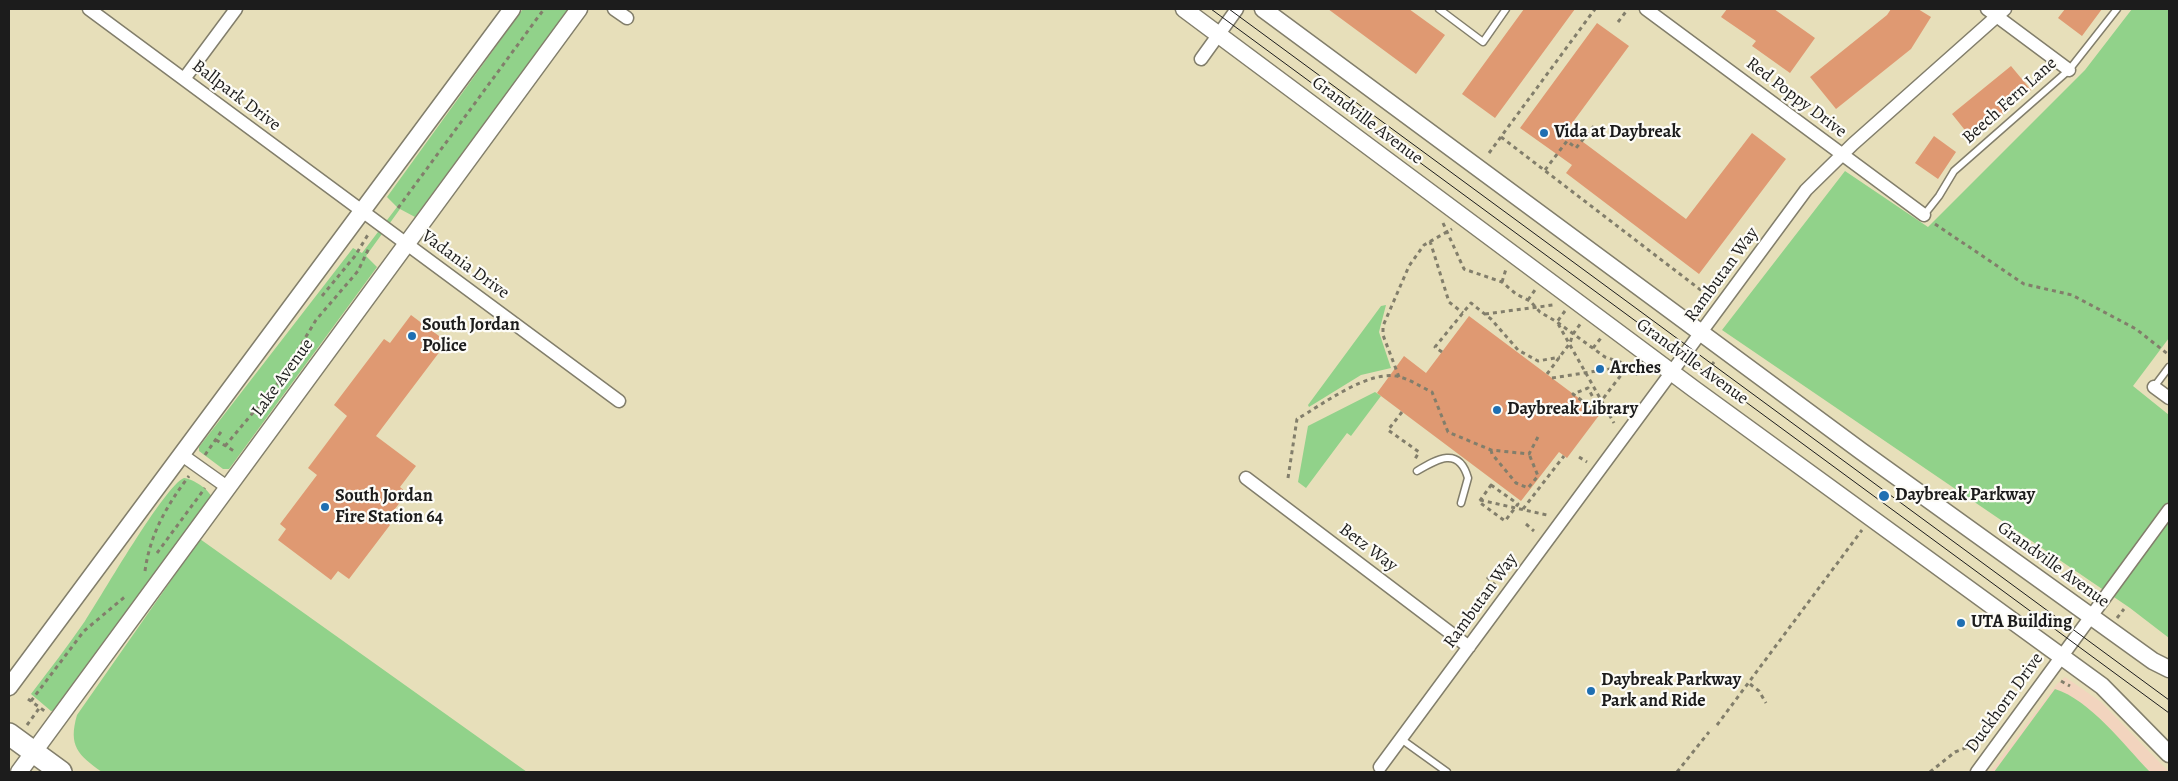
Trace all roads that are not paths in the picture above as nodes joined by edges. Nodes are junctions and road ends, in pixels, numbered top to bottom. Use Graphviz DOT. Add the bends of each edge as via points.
graph roads {
  1 [pos="89,9"];
  2 [pos="236,9"];
  3 [pos="512,9"];
  4 [pos="579,9"];
  5 [pos="614,9"];
  6 [pos="1184,9"];
  7 [pos="1237,9"];
  8 [pos="1263,9"];
  9 [pos="1439,9"];
  10 [pos="1506,9"];
  11 [pos="1646,9"];
  12 [pos="2117,9"];
  13 [pos="1996,11"];
  14 [pos="626,18"];
  15 [pos="1219,34"];
  16 [pos="1201,59"];
  17 [pos="2069,70"];
  18 [pos="184,79"];
  19 [pos="1842,155"];
  20 [pos="362,211"];
  21 [pos="1924,215"];
  22 [pos="406,244"];
  23 [pos="1701,333"];
  24 [pos="2169,367"];
  25 [pos="1672,372"];
  26 [pos="2154,387"];
  27 [pos="2169,398"];
  28 [pos="620,401"];
  29 [pos="182,455"];
  30 [pos="1417,471"];
  31 [pos="1246,478"];
  32 [pos="227,487"];
  33 [pos="1461,503"];
  34 [pos="2169,510"];
  35 [pos="2092,617"];
  36 [pos="1469,647"];
  37 [pos="2062,656"];
  38 [pos="2169,669"];
  39 [pos="9,687"];
  40 [pos="9,734"];
  41 [pos="1401,739"];
  42 [pos="33,753"];
  43 [pos="2169,754"];
  44 [pos="1380,767"];
  45 [pos="19,772"];
  46 [pos="61,772"];
  47 [pos="1447,772"];
  48 [pos="1977,772"];
  1 -- 18 [label="street, Ballpark Drive"];
  2 -- 18 [label="street"];
  3 -- 20 [label="street, Lake Avenue"];
  4 -- 22 [label="street, Lake Avenue"];
  5 -- 14 [label="street"];
  6 -- 15 [label="street, Grandville Avenue"];
  7 -- 15 [label="street"];
  8 -- 23 [label="street, Grandville Avenue"];
  9 -- 10 [label="lane" via="1483,42"];
  11 -- 19 [label="street, Red Poppy Drive"];
  12 -- 17 [label="lane, Beech Fern Lane"];
  13 -- 17 [label="street"];
  13 -- 19 [label="street, Rambutan Way"];
  15 -- 16 [label="street"];
  15 -- 25 [label="street, Grandville Avenue"];
  17 -- 21 [label="lane, Beech Fern Lane" via="1954,172"];
  18 -- 20 [label="street, Ballpark Drive"];
  19 -- 21 [label="street, Red Poppy Drive"];
  19 -- 23 [label="street, Rambutan Way" via="1806,190"];
  20 -- 22 [label="street, Vadania Drive"];
  20 -- 29 [label="street, Lake Avenue"];
  22 -- 28 [label="street, Vadania Drive"];
  22 -- 32 [label="street, Lake Avenue"];
  23 -- 25 [label="street, Rambutan Way"];
  23 -- 35 [label="street, Grandville Avenue"];
  24 -- 26 [label="lane"];
  25 -- 36 [label="street, Rambutan Way"];
  25 -- 37 [label="street, Grandville Avenue"];
  26 -- 27 [label="street"];
  29 -- 32 [label="street"];
  29 -- 39 [label="street, Lake Avenue"];
  30 -- 33 [label="lane" via="1437,459 1455,459 1468,478"];
  31 -- 36 [label="street, Betz Way"];
  32 -- 42 [label="street, Lake Avenue"];
  34 -- 35 [label="street, Duckhorn Drive"];
  35 -- 37 [label="street, Duckhorn Drive"];
  35 -- 38 [label="street, Grandville Avenue" via="2153,662"];
  36 -- 41 [label="street, Rambutan Way"];
  37 -- 43 [label="street, Grandville Avenue" via="2112,695"];
  37 -- 48 [label="street, Duckhorn Drive"];
  40 -- 42 [label="highway"];
  41 -- 44 [label="street, Rambutan Way"];
  41 -- 47 [label="lane"];
  42 -- 45 [label="street, Lake Avenue"];
  42 -- 46 [label="highway"];
}
